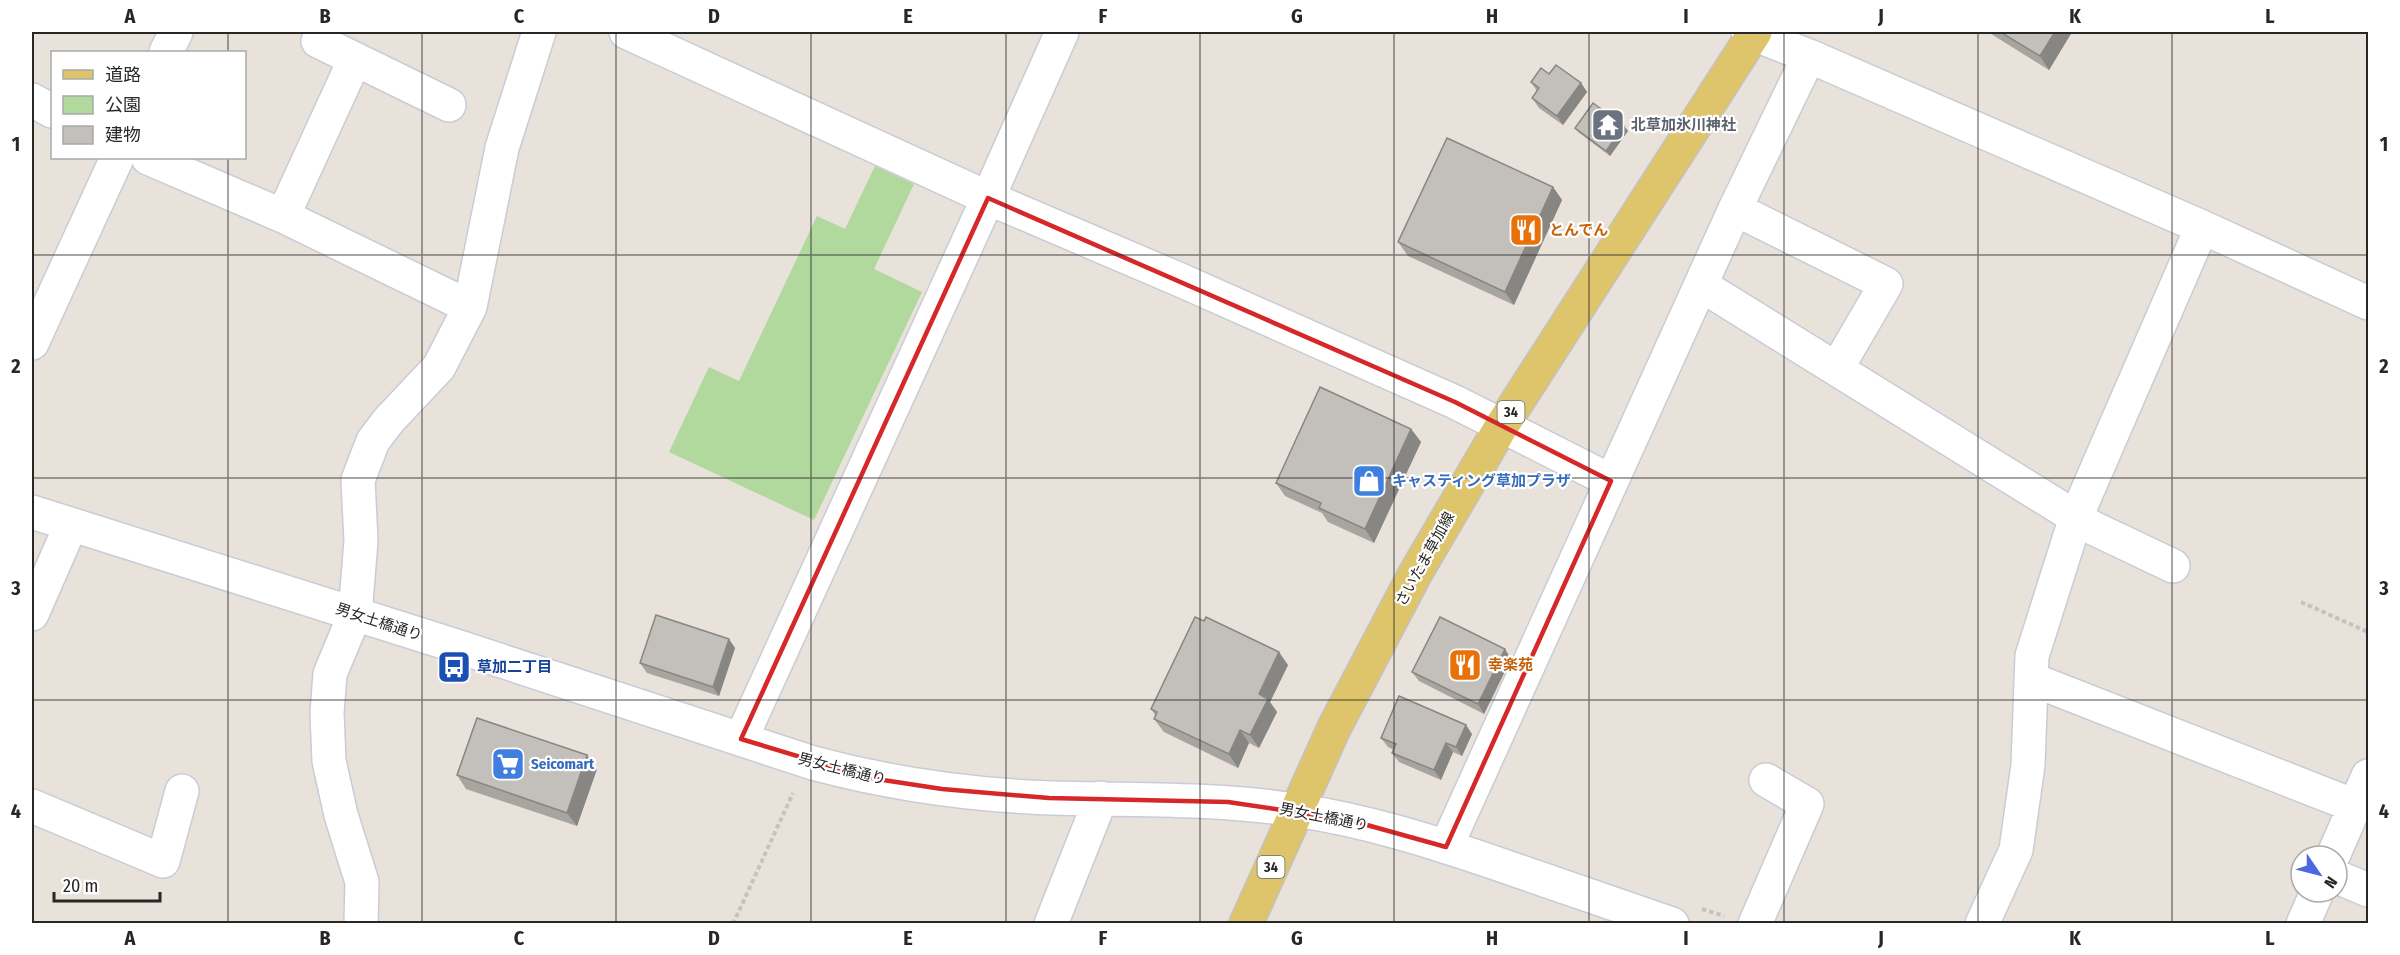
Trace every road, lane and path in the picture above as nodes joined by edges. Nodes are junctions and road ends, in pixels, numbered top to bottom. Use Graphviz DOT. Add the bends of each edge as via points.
graph roads {
  1 [pos="176,32"];
  2 [pos="539,32"];
  3 [pos="626,32"];
  4 [pos="1062,32"];
  5 [pos="1752,32"];
  6 [pos="318,41"];
  7 [pos="166,51"];
  8 [pos="1809,56"];
  9 [pos="356,59"];
  10 [pos="32,100"];
  11 [pos="448,105"];
  12 [pos="51,110"];
  13 [pos="117,159"];
  14 [pos="150,159"];
  15 [pos="988,198"];
  16 [pos="1735,209"];
  17 [pos="283,216"];
  18 [pos="2202,227"];
  19 [pos="1701,285"];
  20 [pos="2368,303"];
  21 [pos="470,307"];
  22 [pos="32,343"];
  23 [pos="1837,368"];
  24 [pos="1502,427"];
  25 [pos="1611,481"];
  26 [pos="32,512"];
  27 [pos="2076,517"];
  28 [pos="71,525"];
  29 [pos="2174,566"];
  30 [pos="2301,602"];
  31 [pos="32,614"];
  32 [pos="355,614"];
  33 [pos="2368,632"];
  34 [pos="2031,679"];
  35 [pos="741,739"];
  36 [pos="2368,776"];
  37 [pos="1766,780"];
  38 [pos="795,789"];
  39 [pos="182,791"];
  40 [pos="1101,798"];
  41 [pos="32,806"];
  42 [pos="2355,806"];
  43 [pos="1296,810"];
  44 [pos="2338,844"];
  45 [pos="1446,847"];
  46 [pos="2349,882"];
  47 [pos="2368,891"];
  48 [pos="2312,904"];
  49 [pos="361,924"];
  50 [pos="733,924"];
  51 [pos="1051,924"];
  52 [pos="1246,924"];
  53 [pos="1672,924"];
  54 [pos="1755,924"];
  55 [pos="1982,924"];
  56 [pos="2303,924"];
  1 -- 7 [label="street"];
  2 -- 21 [label="street" via="501,148"];
  3 -- 15 [label="street"];
  4 -- 15 [label="street"];
  5 -- 8 [label="street"];
  5 -- 24 [label="main road, さいたま草加線 / 34"];
  6 -- 9 [label="street"];
  8 -- 16 [label="street"];
  8 -- 18 [label="street"];
  9 -- 11 [label="street"];
  9 -- 17 [label="street"];
  10 -- 12 [label="street"];
  13 -- 22 [label="street"];
  14 -- 17 [label="street"];
  15 -- 24 [label="street" via="1455,402"];
  15 -- 35 [label="street"];
  16 -- 19 [label="street"];
  16 -- 23 [label="street" via="1886,284"];
  17 -- 21 [label="street"];
  18 -- 20 [label="street"];
  18 -- 27 [label="street"];
  19 -- 23 [label="street"];
  19 -- 25 [label="street"];
  21 -- 32 [label="street" via="439,367 373,441 358,480 361,541"];
  23 -- 27 [label="street"];
  24 -- 25 [label="street"];
  24 -- 43 [label="main road, さいたま草加線 / 34" via="1415,574"];
  25 -- 45 [label="street"];
  26 -- 28 [label="street, 男女土橋通り"];
  27 -- 29 [label="street"];
  27 -- 34 [label="street" via="2032,656"];
  28 -- 31 [label="street"];
  28 -- 32 [label="street, 男女土橋通り"];
  30 -- 33 [label="path"];
  32 -- 35 [label="street, 男女土橋通り"];
  32 -- 49 [label="street" via="330,674 327,713 330,761 340,815 362,882"];
  34 -- 42 [label="street"];
  34 -- 55 [label="street" via="2028,765 2016,850"];
  35 -- 40 [label="street, 男女土橋通り" via="813,764 870,778 942,789"];
  36 -- 42 [label="street"];
  37 -- 54 [label="street" via="1807,804"];
  38 -- 50 [label="path"];
  39 -- 41 [label="street" via="163,861"];
  40 -- 43 [label="street, 男女土橋通り" via="1228,802"];
  40 -- 51 [label="street"];
  42 -- 44 [label="street"];
  43 -- 45 [label="street, 男女土橋通り" via="1398,832"];
  43 -- 52 [label="main road, さいたま草加線 / 34"];
  45 -- 53 [label="street, 男女土橋通り"];
  46 -- 47 [label="street"];
  48 -- 56 [label="street"];
}
